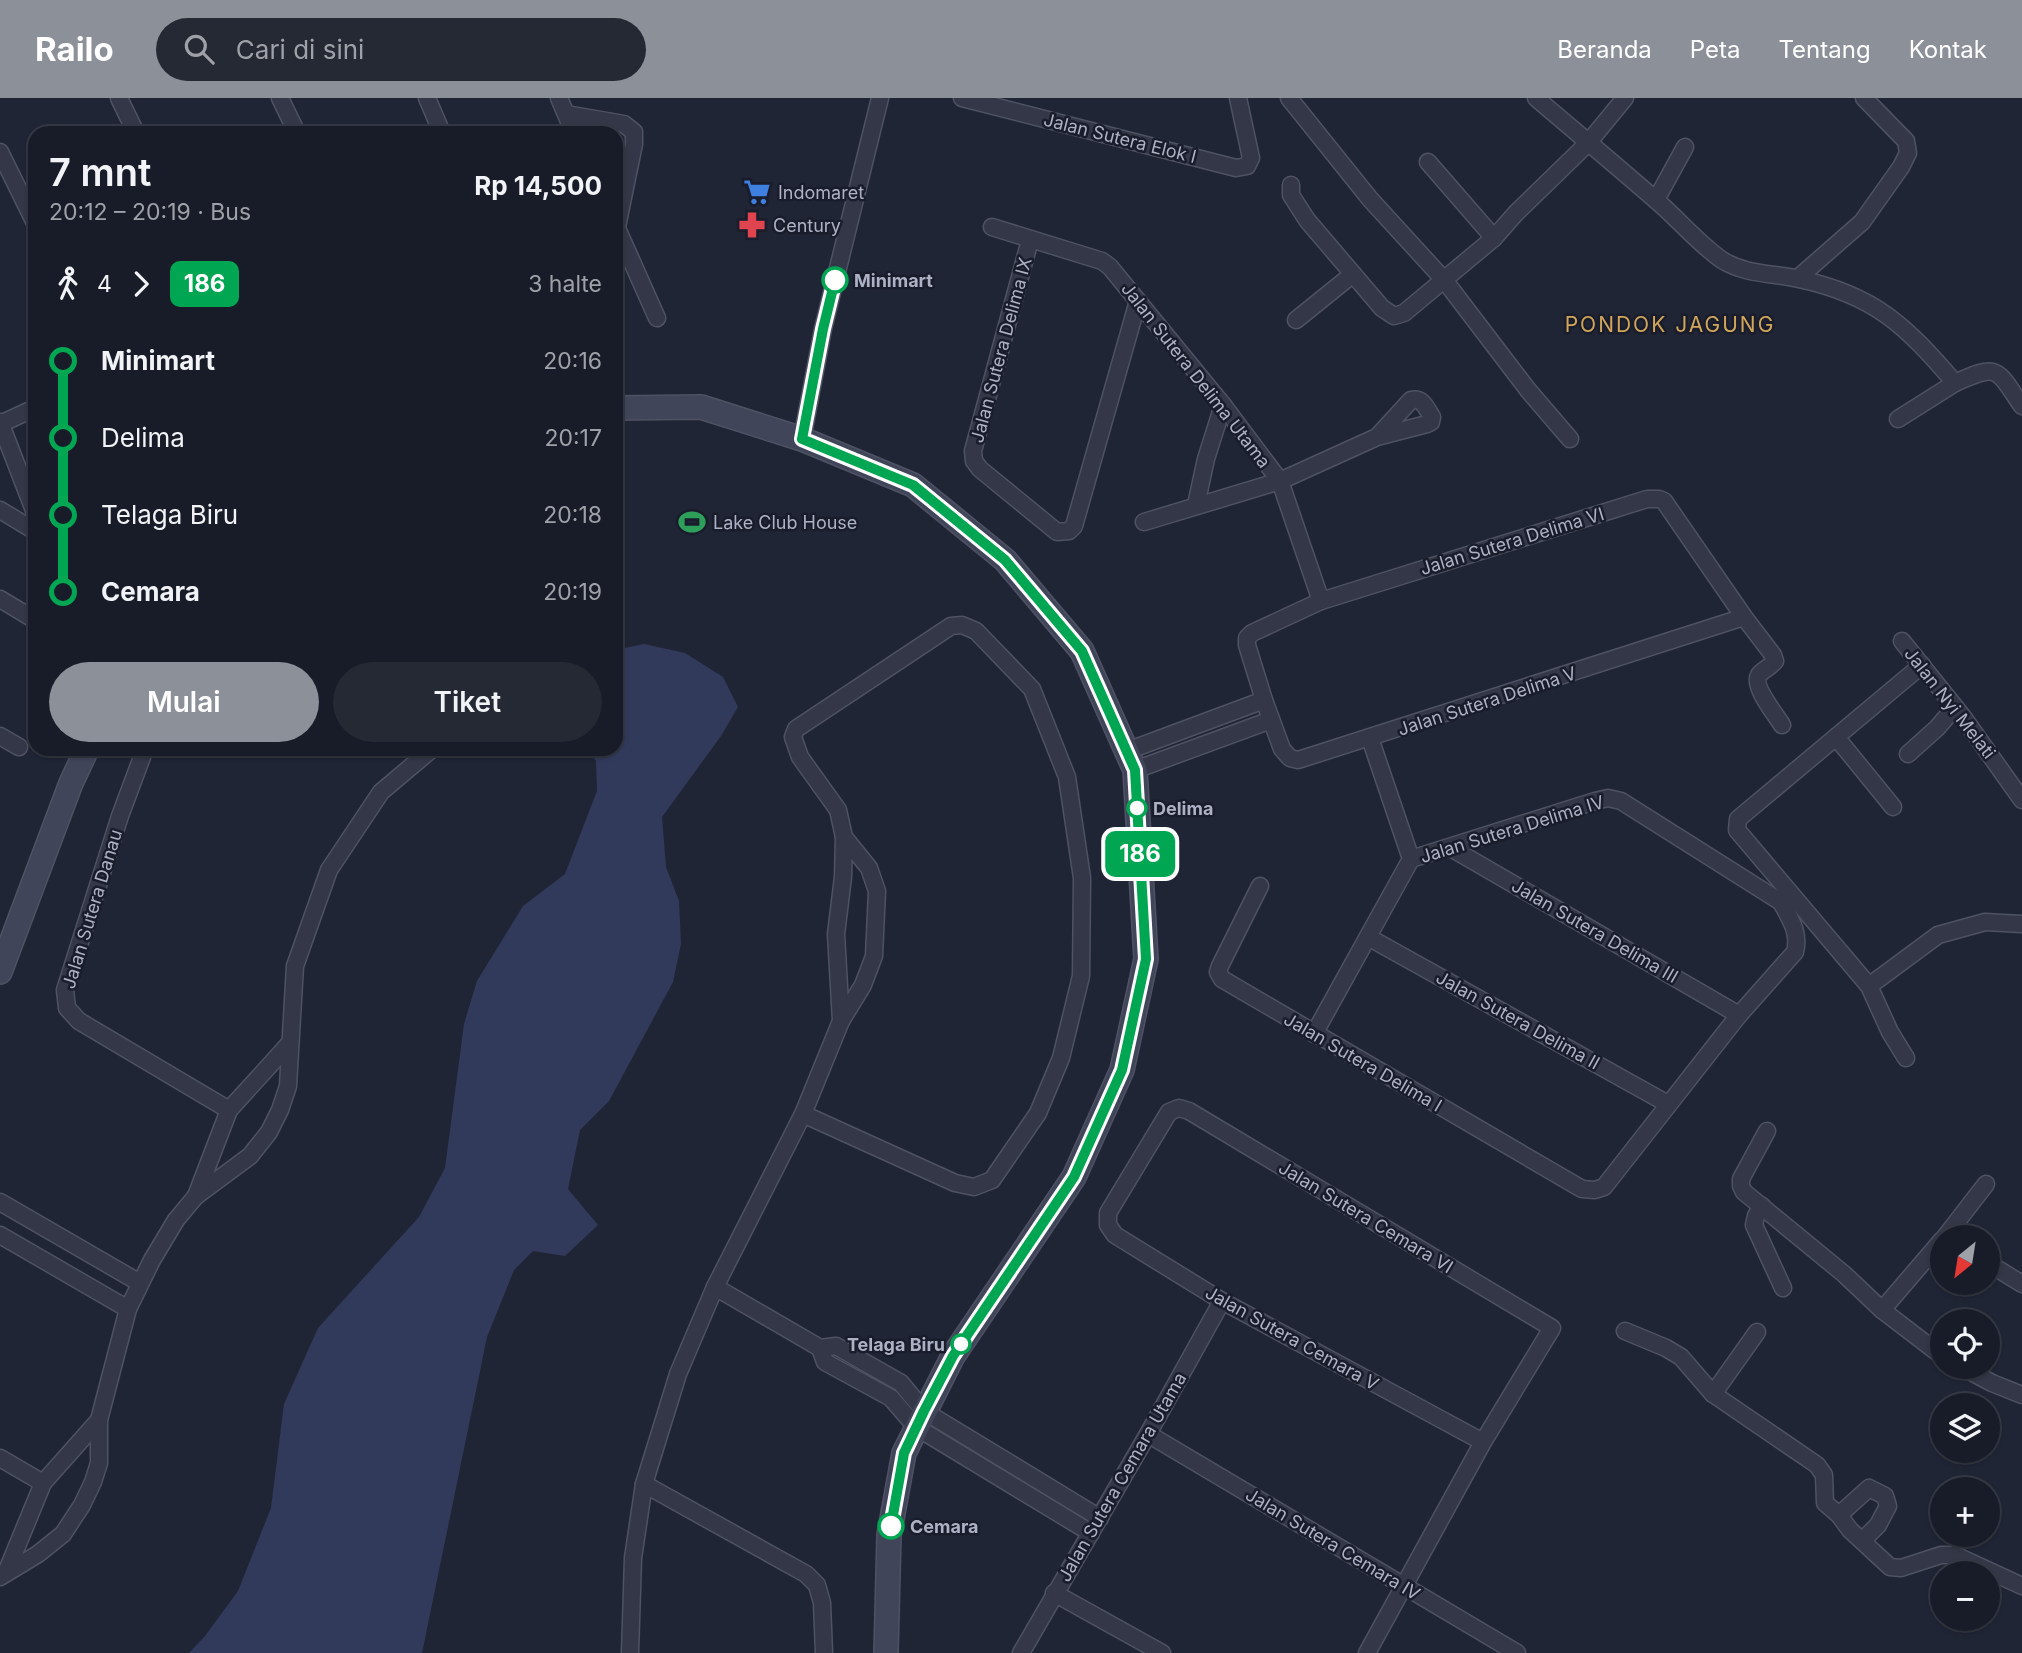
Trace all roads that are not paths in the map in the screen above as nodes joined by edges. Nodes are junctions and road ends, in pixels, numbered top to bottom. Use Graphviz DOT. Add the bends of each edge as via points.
graph roads {
  1 [pos="119,98"];
  2 [pos="280,98"];
  3 [pos="427,98"];
  4 [pos="559,98"];
  5 [pos="880,98"];
  6 [pos="962,98"];
  7 [pos="1238,98"];
  8 [pos="1536,98"];
  9 [pos="1625,98"];
  10 [pos="1864,98"];
  11 [pos="1293,99"];
  12 [pos="1007,104"];
  13 [pos="566,114"];
  14 [pos="133,126"];
  15 [pos="294,126"];
  16 [pos="439,126"];
  17 [pos="571,126"];
  18 [pos="1588,143"];
  19 [pos="1685,146"];
  20 [pos="0,152"];
  21 [pos="1429,162"];
  22 [pos="1291,184"];
  23 [pos="623,194"];
  24 [pos="1656,200"];
  25 [pos="28,209"];
  26 [pos="992,228"];
  27 [pos="1494,238"];
  28 [pos="1030,240"];
  29 [pos="623,242"];
  30 [pos="1353,274"];
  31 [pos="1798,278"];
  32 [pos="1445,281"];
  33 [pos="1138,301"];
  34 [pos="657,318"];
  35 [pos="1296,320"];
  36 [pos="1955,383"];
  37 [pos="1223,405"];
  38 [pos="2022,406"];
  39 [pos="623,408"];
  40 [pos="28,411"];
  41 [pos="1898,419"];
  42 [pos="0,423"];
  43 [pos="1377,437"];
  44 [pos="802,439"];
  45 [pos="1570,439"];
  46 [pos="1280,481"];
  47 [pos="28,495"];
  48 [pos="1196,505"];
  49 [pos="0,510"];
  50 [pos="1144,522"];
  51 [pos="28,527"];
  52 [pos="0,599"];
  53 [pos="1321,601"];
  54 [pos="28,616"];
  55 [pos="1744,617"];
  56 [pos="1902,640"];
  57 [pos="1922,665"];
  58 [pos="1264,700"];
  59 [pos="1955,707"];
  60 [pos="1271,720"];
  61 [pos="1782,725"];
  62 [pos="0,736"];
  63 [pos="1836,737"];
  64 [pos="1370,738"];
  65 [pos="19,747"];
  66 [pos="1908,754"];
  67 [pos="84,756"];
  68 [pos="142,756"];
  69 [pos="424,756"];
  70 [pos="1131,760"];
  71 [pos="2022,800"];
  72 [pos="1893,807"];
  73 [pos="844,837"];
  74 [pos="1451,848"];
  75 [pos="1411,859"];
  76 [pos="1260,886"];
  77 [pos="2022,924"];
  78 [pos="1368,937"];
  79 [pos="0,972"];
  80 [pos="1869,986"];
  81 [pos="1739,1015"];
  82 [pos="841,1021"];
  83 [pos="1314,1034"];
  84 [pos="289,1044"];
  85 [pos="1906,1058"];
  86 [pos="1668,1104"];
  87 [pos="229,1110"];
  88 [pos="803,1114"];
  89 [pos="1767,1131"];
  90 [pos="1986,1184"];
  91 [pos="196,1196"];
  92 [pos="0,1202"];
  93 [pos="1762,1206"];
  94 [pos="1108,1225"];
  95 [pos="1955,1225"];
  96 [pos="44,1228"];
  97 [pos="0,1235"];
  98 [pos="30,1252"];
  99 [pos="1930,1255"];
  100 [pos="2000,1270"];
  101 [pos="140,1283"];
  102 [pos="2022,1284"];
  103 [pos="715,1287"];
  104 [pos="1783,1288"];
  105 [pos="1222,1301"];
  106 [pos="128,1309"];
  107 [pos="1882,1310"];
  108 [pos="1625,1331"];
  109 [pos="1757,1332"];
  110 [pos="1930,1347"];
  111 [pos="820,1348"];
  112 [pos="1984,1379"];
  113 [pos="1713,1394"];
  114 [pos="2022,1395"];
  115 [pos="920,1419"];
  116 [pos="99,1420"];
  117 [pos="1148,1434"];
  118 [pos="1483,1442"];
  119 [pos="0,1458"];
  120 [pos="43,1483"];
  121 [pos="644,1484"];
  122 [pos="1839,1515"];
  123 [pos="1100,1518"];
  124 [pos="1091,1533"];
  125 [pos="1862,1541"];
  126 [pos="3,1575"];
  127 [pos="2022,1586"];
  128 [pos="1405,1587"];
  129 [pos="1054,1593"];
  130 [pos="630,1653"];
  131 [pos="824,1653"];
  132 [pos="886,1653"];
  133 [pos="1021,1653"];
  134 [pos="1162,1653"];
  135 [pos="1367,1653"];
  136 [pos="1517,1653"];
  1 -- 14 [label="street"];
  2 -- 15 [label="street"];
  3 -- 16 [label="street"];
  4 -- 13 [label="street"];
  5 -- 44 [label="street" via="823,329"];
  6 -- 12 [label="street, Jalan Sutera Elok I"];
  7 -- 12 [label="street, Jalan Sutera Elok I" via="1251,158 1247,166 1236,168"];
  8 -- 18 [label="street"];
  9 -- 18 [label="street"];
  10 -- 31 [label="street" via="1906,141 1908,153 1862,222"];
  11 -- 32 [label="street" via="1370,200"];
  13 -- 17 [label="street"];
  13 -- 23 [label="street" via="624,124 634,132"];
  18 -- 24 [label="street"];
  18 -- 27 [label="street"];
  19 -- 24 [label="street"];
  20 -- 25 [label="street"];
  21 -- 27 [label="street"];
  22 -- 30 [label="street" via="1291,195 1307,220"];
  24 -- 31 [label="street" via="1721,259 1758,274"];
  26 -- 28 [label="street, Jalan Sutera Delima Utama"];
  27 -- 32 [label="street"];
  28 -- 33 [label="street, Jalan Sutera Delima Utama" via="1102,261"];
  28 -- 33 [label="street, Jalan Sutera Delima IX" via="973,451 980,469 1057,532 1074,526"];
  29 -- 34 [label="street"];
  30 -- 32 [label="street" via="1394,316"];
  30 -- 35 [label="street"];
  31 -- 36 [label="street" via="1851,293 1878,307 1921,343"];
  32 -- 45 [label="street"];
  33 -- 37 [label="street, Jalan Sutera Delima Utama"];
  36 -- 38 [label="street" via="1992,370 2000,374"];
  36 -- 41 [label="street"];
  37 -- 46 [label="street, Jalan Sutera Delima Utama"];
  37 -- 48 [label="street"];
  39 -- 44 [label="street" via="701,407"];
  40 -- 42 [label="street"];
  42 -- 47 [label="street"];
  43 -- 46 [label="street"];
  44 -- 70 [label="street" via="913,485 1005,560 1082,651"];
  46 -- 48 [label="street"];
  46 -- 53 [label="street, Jalan Sutera Delima Utama"];
  48 -- 50 [label="street"];
  49 -- 51 [label="street"];
  52 -- 54 [label="street"];
  53 -- 55 [label="street, Jalan Sutera Delima VI" via="1659,499"];
  53 -- 58 [label="street, Jalan Sutera Delima VI" via="1247,638"];
  55 -- 61 [label="street, Jalan Sutera Delima VI" via="1773,655 1775,661 1760,673 1758,687"];
  55 -- 64 [label="street, Jalan Sutera Delima V"];
  56 -- 57 [label="street, Jalan Nyi Melati"];
  57 -- 59 [label="street, Jalan Nyi Melati"];
  57 -- 63 [label="street"];
  58 -- 60 [label="street, Jalan Sutera Delima V"];
  58 -- 70 [label="street"];
  59 -- 66 [label="street"];
  59 -- 71 [label="street, Jalan Nyi Melati"];
  60 -- 64 [label="street, Jalan Sutera Delima V" via="1282,750 1298,760"];
  60 -- 70 [label="street"];
  62 -- 65 [label="street"];
  63 -- 72 [label="street"];
  63 -- 80 [label="street" via="1738,819 1737,830"];
  64 -- 75 [label="street"];
  67 -- 79 [label="street"];
  68 -- 87 [label="street, Jalan Sutera Danau" via="65,990 67,1008 79,1021"];
  69 -- 84 [label="street" via="381,792 329,870 295,966"];
  70 -- 115 [label="street" via="1146,959 1122,1070 1074,1177 953,1356"];
  73 -- 82 [label="street" via="836,934"];
  73 -- 82 [label="street" via="869,868 877,891 874,956"];
  73 -- 88 [label="street" via="838,810 800,757 793,737 796,729 951,626 976,631 1032,689 1067,777 1082,878 1081,976 1061,1058 1038,1113 992,1180 974,1187 956,1183"];
  74 -- 75 [label="street, Jalan Sutera Delima IV"];
  74 -- 81 [label="street, Jalan Sutera Delima III"];
  74 -- 81 [label="street, Jalan Sutera Delima IV" via="1595,801 1621,801 1781,902 1795,928 1795,952"];
  75 -- 78 [label="street"];
  76 -- 83 [label="street, Jalan Sutera Delima I" via="1218,972 1222,979"];
  77 -- 80 [label="street" via="1985,922 1938,935"];
  78 -- 83 [label="street"];
  78 -- 86 [label="street, Jalan Sutera Delima II"];
  80 -- 85 [label="street"];
  81 -- 86 [label="street"];
  82 -- 88 [label="street"];
  83 -- 86 [label="street, Jalan Sutera Delima I" via="1581,1189 1604,1187"];
  84 -- 87 [label="street"];
  84 -- 91 [label="street" via="288,1086 269,1132 250,1156"];
  87 -- 91 [label="street"];
  88 -- 103 [label="street"];
  89 -- 93 [label="street" via="1741,1178 1744,1192"];
  90 -- 95 [label="street"];
  91 -- 101 [label="street" via="161,1242"];
  92 -- 96 [label="street"];
  93 -- 104 [label="street" via="1754,1225"];
  93 -- 107 [label="street"];
  94 -- 105 [label="street, Jalan Sutera Cemara V" via="1115,1236"];
  94 -- 118 [label="street, Jalan Sutera Cemara VI" via="1108,1213 1169,1112 1189,1111 1552,1328"];
  96 -- 98 [label="street"];
  96 -- 101 [label="street"];
  97 -- 98 [label="street"];
  98 -- 106 [label="street"];
  99 -- 107 [label="street"];
  100 -- 102 [label="street"];
  101 -- 106 [label="street"];
  103 -- 111 [label="street"];
  103 -- 121 [label="street" via="678,1374"];
  105 -- 117 [label="street, Jalan Sutera Cemara Utama"];
  105 -- 118 [label="street, Jalan Sutera Cemara V"];
  106 -- 116 [label="street"];
  107 -- 110 [label="street"];
  108 -- 113 [label="street" via="1681,1357"];
  109 -- 113 [label="street"];
  111 -- 115 [label="street" via="825,1362"];
  111 -- 115 [label="street" via="835,1346 901,1382"];
  112 -- 114 [label="street"];
  113 -- 122 [label="street" via="1817,1465 1824,1475 1825,1503"];
  115 -- 123 [label="street"];
  115 -- 124 [label="street"];
  115 -- 132 [label="street" via="904,1453 889,1535"];
  116 -- 120 [label="street"];
  116 -- 126 [label="street" via="99,1463 82,1504 63,1534"];
  117 -- 123 [label="street, Jalan Sutera Cemara Utama"];
  117 -- 128 [label="street, Jalan Sutera Cemara IV"];
  118 -- 128 [label="street"];
  119 -- 120 [label="street"];
  120 -- 126 [label="street"];
  121 -- 130 [label="street" via="633,1558"];
  121 -- 131 [label="street" via="806,1574 817,1585 822,1603"];
  122 -- 125 [label="street"];
  122 -- 125 [label="street" via="1869,1488 1885,1496 1888,1506"];
  123 -- 124 [label="street, Jalan Sutera Cemara Utama"];
  124 -- 129 [label="street, Jalan Sutera Cemara Utama"];
  125 -- 127 [label="street" via="1896,1569 1955,1555"];
  128 -- 135 [label="street"];
  128 -- 136 [label="street, Jalan Sutera Cemara IV"];
  129 -- 133 [label="street, Jalan Sutera Cemara Utama"];
  129 -- 134 [label="street"];
}
